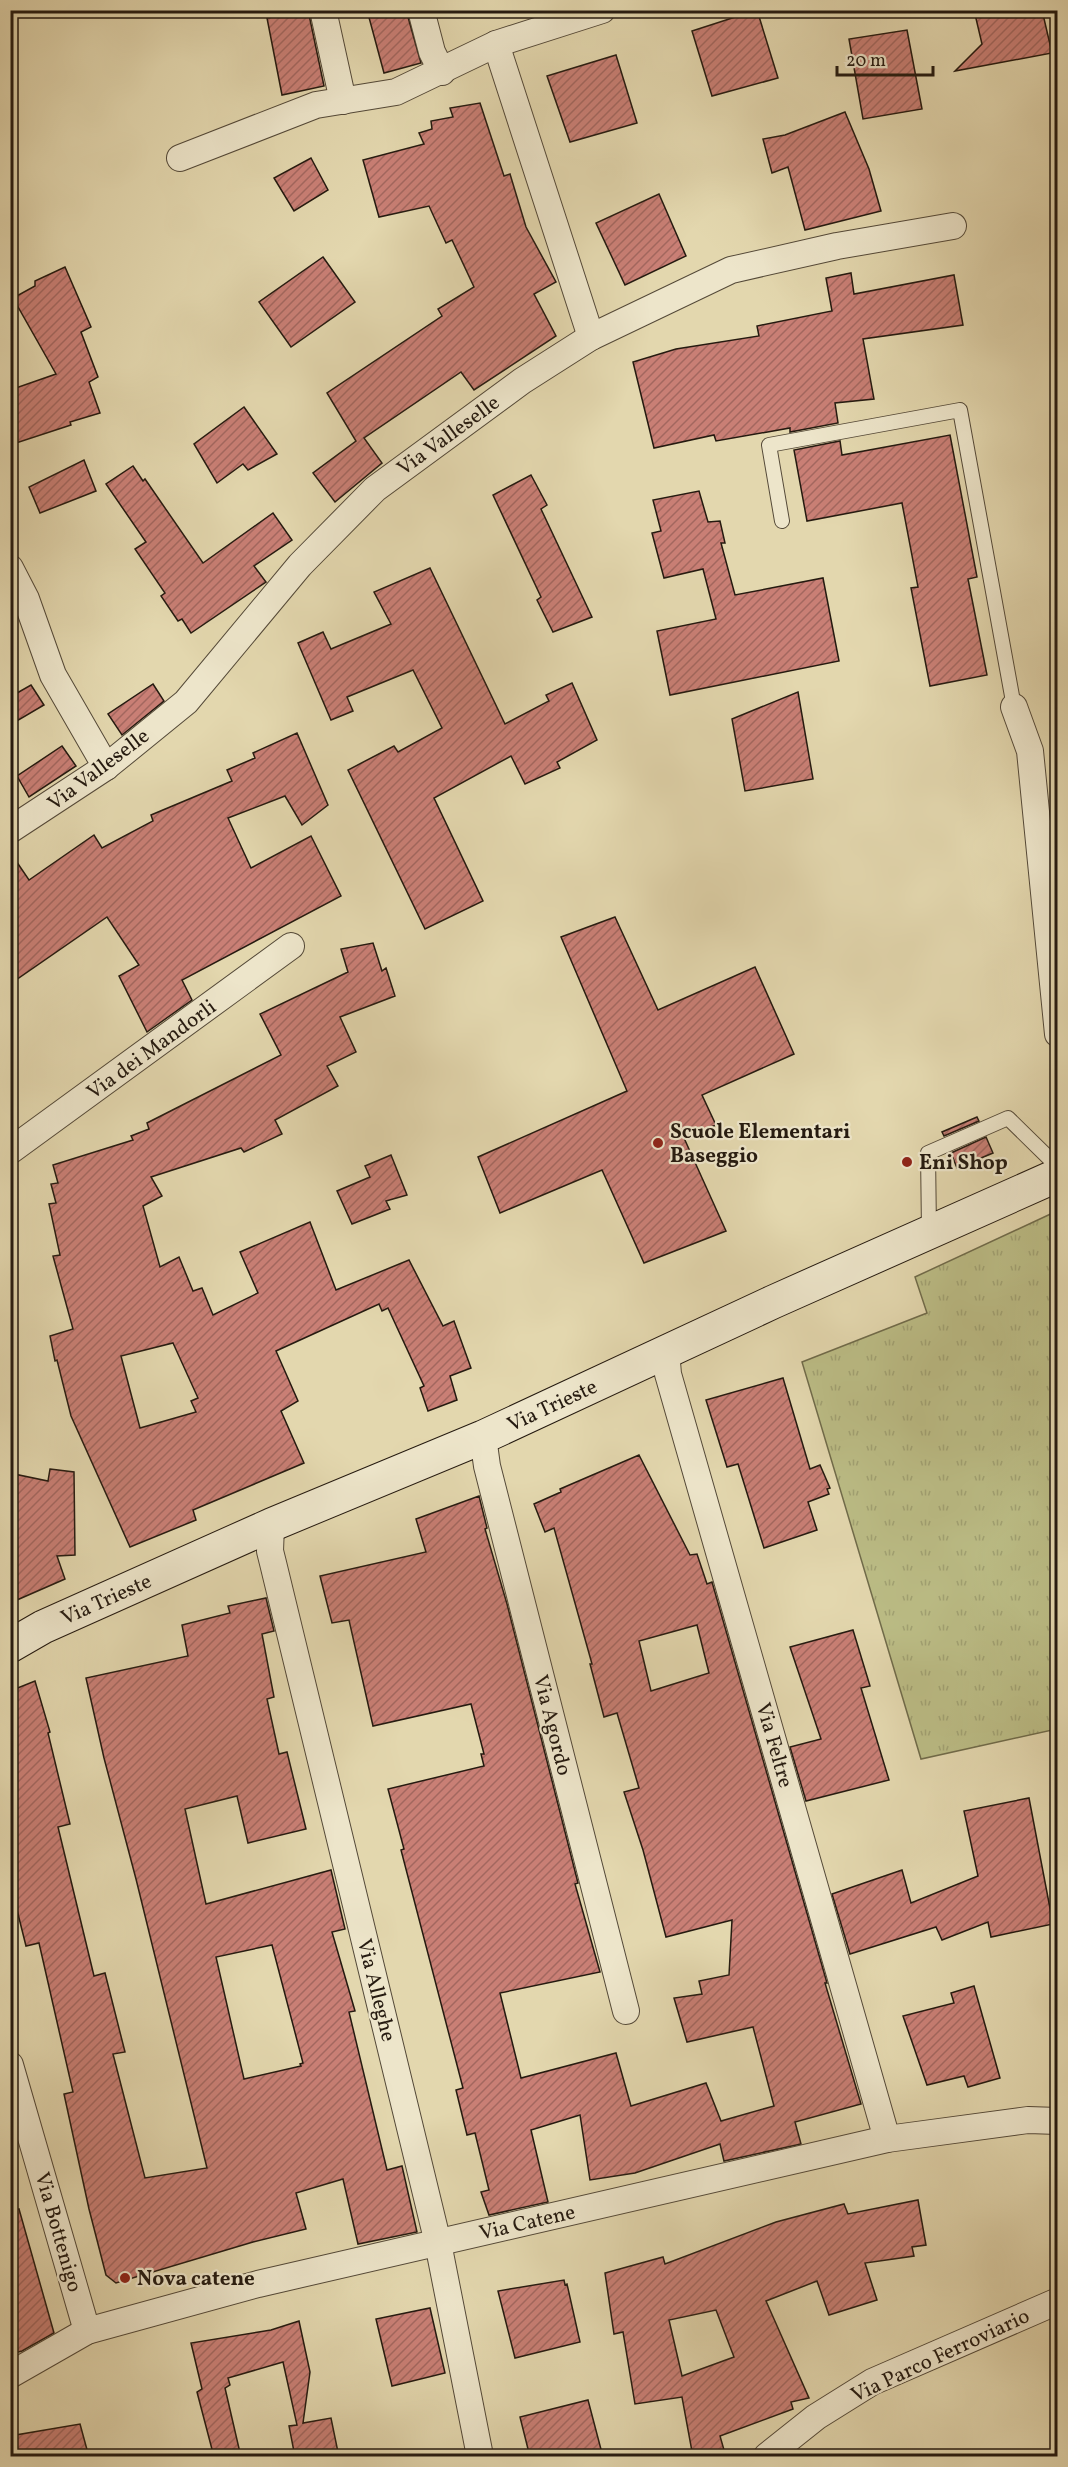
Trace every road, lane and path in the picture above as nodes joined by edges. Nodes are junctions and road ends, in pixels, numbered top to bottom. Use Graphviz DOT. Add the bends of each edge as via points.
graph roads {
  1 [pos="323,10"];
  2 [pos="421,10"];
  3 [pos="602,10"];
  4 [pos="546,19"];
  5 [pos="496,44"];
  6 [pos="442,72"];
  7 [pos="343,100"];
  8 [pos="180,158"];
  9 [pos="953,226"];
  10 [pos="591,338"];
  11 [pos="782,521"];
  12 [pos="10,568"];
  13 [pos="1014,707"];
  14 [pos="106,767"];
  15 [pos="10,830"];
  16 [pos="291,946"];
  17 [pos="1058,1034"];
  18 [pos="10,1151"];
  19 [pos="1058,1167"];
  20 [pos="1058,1175"];
  21 [pos="929,1233"];
  22 [pos="666,1351"];
  23 [pos="483,1437"];
  24 [pos="271,1525"];
  25 [pos="43,1627"];
  26 [pos="10,1630"];
  27 [pos="10,1646"];
  28 [pos="626,2011"];
  29 [pos="10,2065"];
  30 [pos="1058,2121"];
  31 [pos="887,2139"];
  32 [pos="438,2243"];
  33 [pos="1058,2301"];
  34 [pos="87,2331"];
  35 [pos="10,2375"];
  36 [pos="480,2457"];
  37 [pos="767,2457"];
  1 -- 7 [label="street"];
  2 -- 6 [label="street" via="432,52"];
  3 -- 4 [label="street"];
  4 -- 5 [label="street"];
  5 -- 6 [label="street"];
  5 -- 10 [label="street"];
  6 -- 7 [label="street" via="396,92"];
  7 -- 8 [label="street" via="316,105"];
  9 -- 10 [label="street, Via Valleselle" via="731,270"];
  10 -- 14 [label="street, Via Valleselle" via="522,381 375,489 300,565 186,702"];
  11 -- 13 [label="lane" via="770,446 960,410"];
  12 -- 14 [label="street" via="26,599 53,675"];
  13 -- 17 [label="street" via="1030,751"];
  14 -- 15 [label="street, Via Valleselle"];
  16 -- 18 [label="street, Via dei Mandorli"];
  19 -- 21 [label="lane" via="1008,1118 928,1153"];
  20 -- 21 [label="street, Via Trieste"];
  21 -- 22 [label="street, Via Trieste"];
  22 -- 23 [label="street, Via Trieste"];
  22 -- 31 [label="street, Via Feltre" via="668,1374"];
  23 -- 24 [label="street, Via Trieste"];
  23 -- 28 [label="street, Via Agordo" via="487,1466"];
  24 -- 25 [label="street, Via Trieste"];
  24 -- 32 [label="street, Via Alleghe" via="270,1551"];
  25 -- 26 [label="street, Via Trieste"];
  25 -- 27 [label="street, Via Trieste"];
  29 -- 34 [label="street, Via Bottenigo"];
  30 -- 31 [label="street, Via Catene" via="1028,2120"];
  31 -- 32 [label="street, Via Catene"];
  32 -- 34 [label="street, Via Catene" via="258,2284"];
  32 -- 36 [label="street, Via Alleghe"];
  33 -- 37 [label="street, Via Parco Ferroviario" via="872,2382 816,2417"];
  34 -- 35 [label="street, Via Catene"];
}
